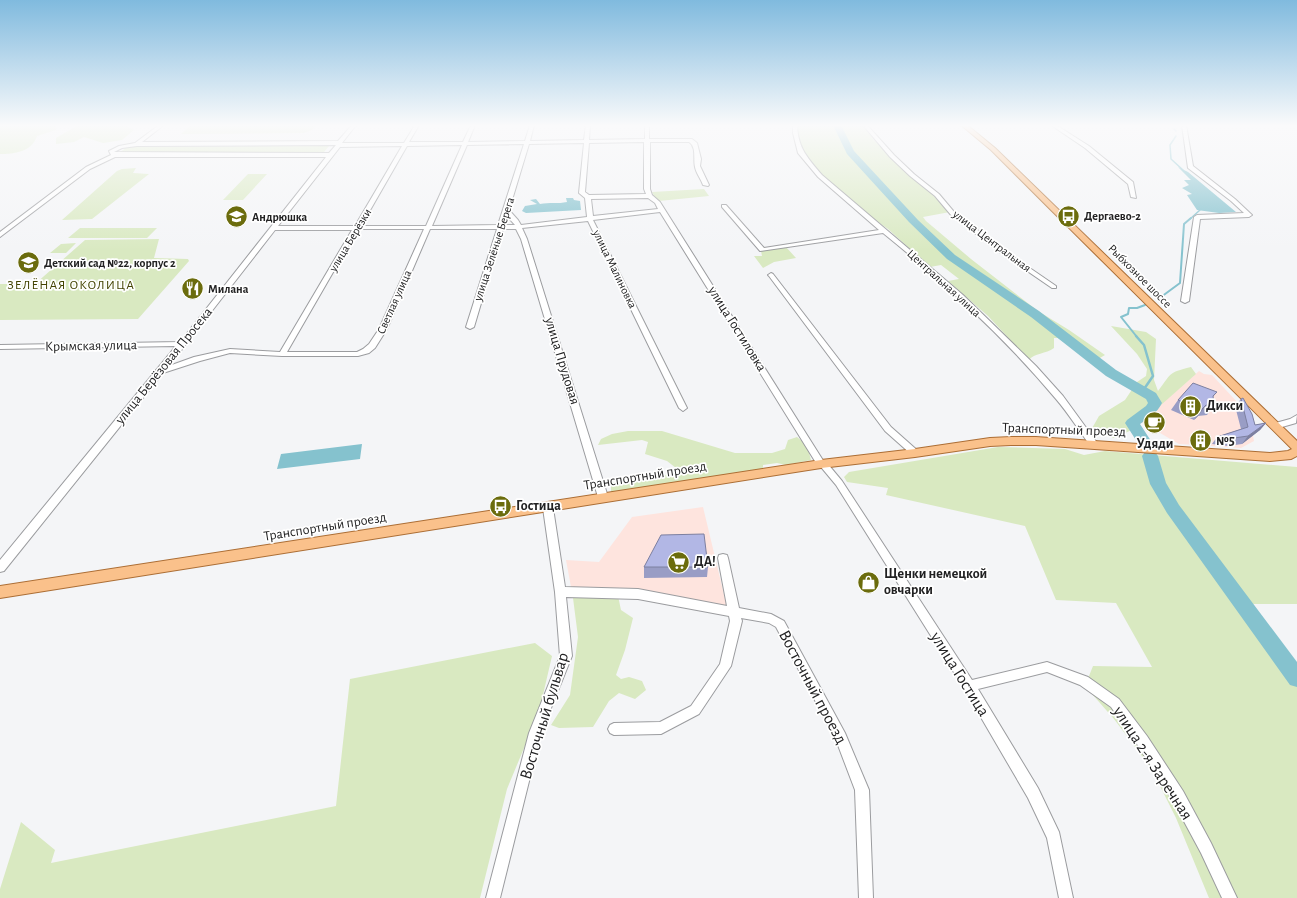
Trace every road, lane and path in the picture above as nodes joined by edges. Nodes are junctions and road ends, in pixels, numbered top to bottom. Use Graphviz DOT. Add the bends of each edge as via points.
graph roads {
  1 [pos="90,167"];
  2 [pos="322,167"];
  3 [pos="392,167"];
  4 [pos="454,167"];
  5 [pos="519,167"];
  6 [pos="584,167"];
  7 [pos="647,167"];
  8 [pos="697,167"];
  9 [pos="812,167"];
  10 [pos="903,167"];
  11 [pos="1012,167"];
  12 [pos="1111,167"];
  13 [pos="1190,167"];
  14 [pos="706,185"];
  15 [pos="588,196"];
  16 [pos="650,196"];
  17 [pos="1134,197"];
  18 [pos="724,206"];
  19 [pos="662,210"];
  20 [pos="506,211"];
  21 [pos="590,219"];
  22 [pos="518,226"];
  23 [pos="358,227"];
  24 [pos="427,227"];
  25 [pos="502,227"];
  26 [pos="273,228"];
  27 [pos="882,231"];
  28 [pos="0,235"];
  29 [pos="771,274"];
  30 [pos="1054,287"];
  31 [pos="1185,301"];
  32 [pos="470,327"];
  33 [pos="182,344"];
  34 [pos="0,347"];
  35 [pos="282,354"];
  36 [pos="161,371"];
  37 [pos="683,408"];
  38 [pos="1297,418"];
  39 [pos="1275,426"];
  40 [pos="1095,446"];
  41 [pos="1297,447"];
  42 [pos="1297,451"];
  43 [pos="915,453"];
  44 [pos="822,465"];
  45 [pos="603,498"];
  46 [pos="548,508"];
  47 [pos="724,558"];
  48 [pos="0,568"];
  49 [pos="0,592"];
  50 [pos="560,592"];
  51 [pos="733,612"];
  52 [pos="969,686"];
  53 [pos="614,729"];
  54 [pos="493,898"];
  55 [pos="866,898"];
  56 [pos="1066,898"];
  57 [pos="1230,898"];
  1 -- 28 [label="street"];
  2 -- 26 [label="street, улица Берёзовая Просека"];
  3 -- 23 [label="street, улица Берёзки"];
  4 -- 24 [label="street, Светлая улица"];
  5 -- 20 [label="street, улица Зелёные Берега"];
  6 -- 15 [label="street, улица Малиновка" via="582,194"];
  7 -- 16 [label="street" via="647,189"];
  8 -- 14 [label="street"];
  9 -- 27 [label="street, Центральная улица"];
  10 -- 30 [label="street, улица Центральная" via="937,195 953,214"];
  11 -- 39 [label="main road, Рыбхозное шоссе"];
  12 -- 17 [label="street" via="1131,183"];
  13 -- 31 [label="street" via="1249,215 1197,217"];
  15 -- 16 [label="street"];
  15 -- 21 [label="street, улица Малиновка"];
  16 -- 19 [label="street, улица Гостиловка"];
  18 -- 27 [label="street" via="762,250"];
  19 -- 21 [label="street"];
  19 -- 44 [label="street, улица Гостиловка"];
  20 -- 22 [label="street, улица Прудовая"];
  20 -- 25 [label="street, улица Зелёные Берега"];
  21 -- 22 [label="street"];
  21 -- 37 [label="street, улица Малиновка"];
  22 -- 25 [label="street"];
  22 -- 45 [label="street, улица Прудовая" via="553,331"];
  23 -- 24 [label="street"];
  23 -- 26 [label="street"];
  23 -- 35 [label="street, улица Берёзки"];
  24 -- 25 [label="street"];
  24 -- 35 [label="street, Светлая улица" via="383,329 372,346 358,354"];
  25 -- 32 [label="street, улица Зелёные Берега"];
  26 -- 33 [label="street, улица Берёзовая Просека"];
  27 -- 40 [label="street, Центральная улица" via="961,296 1033,368 1060,398"];
  29 -- 43 [label="street" via="888,428"];
  33 -- 34 [label="street, Крымская улица"];
  33 -- 36 [label="street, улица Берёзовая Просека"];
  35 -- 36 [label="street, Светлая улица" via="230,351"];
  36 -- 48 [label="street, улица Берёзовая Просека"];
  38 -- 39 [label="street"];
  39 -- 41 [label="main road, Рыбхозное шоссе"];
  40 -- 42 [label="main road, Транспортный проезд" via="1270,457 1291,455"];
  40 -- 43 [label="main road, Транспортный проезд" via="1036,441 990,442"];
  43 -- 44 [label="main road, Транспортный проезд"];
  44 -- 45 [label="main road, Транспортный проезд"];
  44 -- 52 [label="street, улица Гостица" via="838,483"];
  45 -- 46 [label="main road, Транспортный проезд"];
  46 -- 49 [label="main road, Транспортный проезд"];
  46 -- 50 [label="street, Восточный бульвар"];
  47 -- 51 [label="street"];
  50 -- 51 [label="street, Восточный проезд" via="638,594"];
  50 -- 54 [label="street, Восточный бульвар" via="566,656 535,733"];
  51 -- 53 [label="street" via="736,621 725,666 695,710 661,728"];
  51 -- 55 [label="street, Восточный проезд" via="771,619 780,624 841,737 862,790"];
  52 -- 56 [label="street, улица Гостица" via="1033,793 1054,837"];
  52 -- 57 [label="street, улица 2-я Заречная" via="1047,667 1084,680 1115,703 1178,796"];
}
